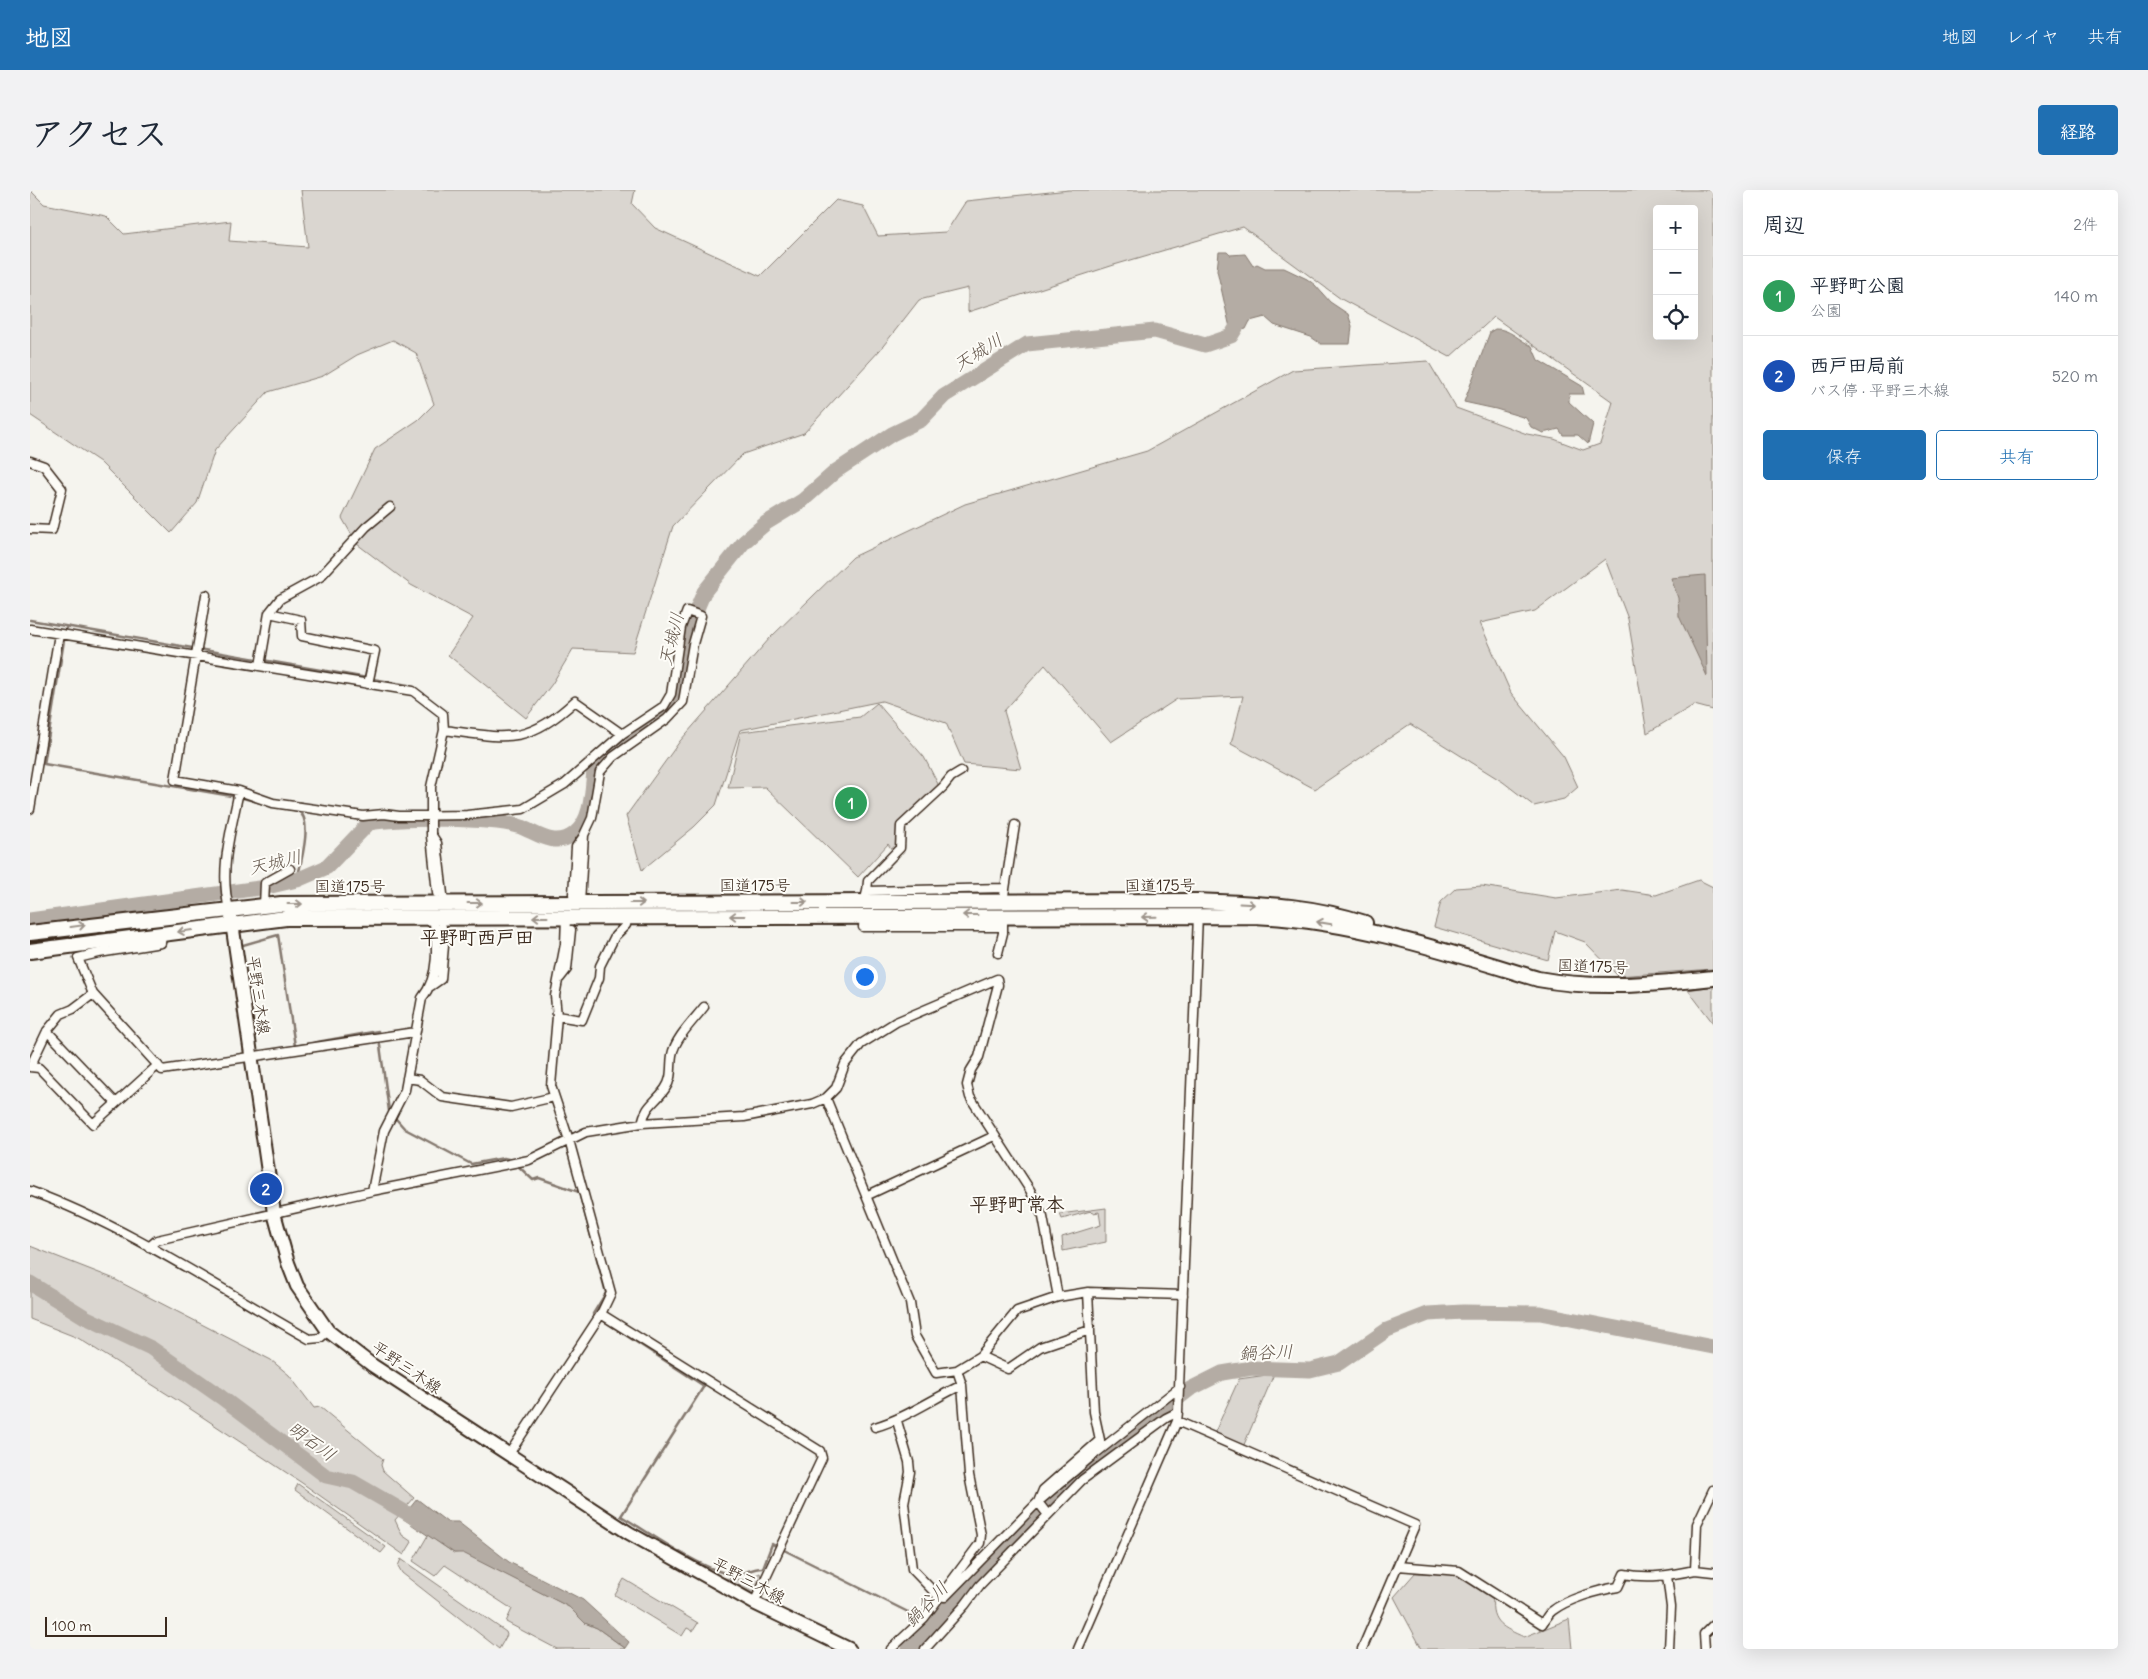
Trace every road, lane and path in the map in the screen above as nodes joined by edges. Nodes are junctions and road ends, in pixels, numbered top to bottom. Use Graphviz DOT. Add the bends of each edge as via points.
graph roads {
  1 [pos="30,461"];
  2 [pos="390,507"];
  3 [pos="30,530"];
  4 [pos="206,595"];
  5 [pos="269,613"];
  6 [pos="30,629"];
  7 [pos="59,634"];
  8 [pos="195,655"];
  9 [pos="260,666"];
  10 [pos="368,684"];
  11 [pos="444,730"];
  12 [pos="622,734"];
  13 [pos="606,748"];
  14 [pos="613,757"];
  15 [pos="961,771"];
  16 [pos="239,792"];
  17 [pos="30,809"];
  18 [pos="431,816"];
  19 [pos="1015,824"];
  20 [pos="431,834"];
  21 [pos="584,835"];
  22 [pos="290,868"];
  23 [pos="440,898"];
  24 [pos="577,898"];
  25 [pos="1198,901"];
  26 [pos="865,903"];
  27 [pos="264,906"];
  28 [pos="229,908"];
  29 [pos="1004,908"];
  30 [pos="1198,916"];
  31 [pos="566,917"];
  32 [pos="627,917"];
  33 [pos="437,922"];
  34 [pos="233,924"];
  35 [pos="572,930"];
  36 [pos="30,932"];
  37 [pos="162,935"];
  38 [pos="30,951"];
  39 [pos="998,953"];
  40 [pos="1473,960"];
  41 [pos="1713,978"];
  42 [pos="558,980"];
  43 [pos="431,986"];
  44 [pos="93,994"];
  45 [pos="704,1007"];
  46 [pos="557,1016"];
  47 [pos="47,1031"];
  48 [pos="414,1032"];
  49 [pos="251,1056"];
  50 [pos="158,1065"];
  51 [pos="30,1067"];
  52 [pos="407,1078"];
  53 [pos="554,1097"];
  54 [pos="826,1098"];
  55 [pos="116,1103"];
  56 [pos="642,1123"];
  57 [pos="994,1136"];
  58 [pos="569,1140"];
  59 [pos="30,1191"];
  60 [pos="372,1191"];
  61 [pos="866,1196"];
  62 [pos="274,1213"];
  63 [pos="149,1247"];
  64 [pos="1088,1292"];
  65 [pos="1183,1296"];
  66 [pos="1058,1297"];
  67 [pos="601,1314"];
  68 [pos="1090,1330"];
  69 [pos="328,1332"];
  70 [pos="980,1356"];
  71 [pos="957,1370"];
  72 [pos="962,1386"];
  73 [pos="1180,1388"];
  74 [pos="1178,1412"];
  75 [pos="897,1421"];
  76 [pos="1176,1421"];
  77 [pos="875,1427"];
  78 [pos="509,1454"];
  79 [pos="1713,1490"];
  80 [pos="1038,1502"];
  81 [pos="1048,1514"];
  82 [pos="1398,1566"];
  83 [pos="1695,1570"];
  84 [pos="1713,1572"];
  85 [pos="1667,1576"];
  86 [pos="938,1596"];
  87 [pos="754,1603"];
  88 [pos="1713,1625"];
  89 [pos="849,1649"];
  90 [pos="891,1649"];
  91 [pos="925,1649"];
  92 [pos="1078,1649"];
  93 [pos="1362,1649"];
  94 [pos="1669,1649"];
  95 [pos="1704,1649"];
  1 -- 3 [label="street" via="44,466 62,489 52,530"];
  2 -- 5 [label="street" via="366,527 320,577 280,599"];
  4 -- 8 [label="street"];
  5 -- 9 [label="street"];
  5 -- 10 [label="street" via="301,620 302,636 375,651"];
  6 -- 7 [label="street"];
  7 -- 8 [label="street"];
  7 -- 17 [label="street"];
  8 -- 9 [label="street"];
  8 -- 16 [label="street" via="175,780"];
  9 -- 10 [label="street"];
  10 -- 11 [label="street" via="413,691 443,714"];
  11 -- 12 [label="street" via="500,737 523,735 554,720 575,701"];
  11 -- 18 [label="street" via="431,787"];
  12 -- 13 [label="street"];
  12 -- 14 [label="street" via="664,706 671,694 681,627 688,611 701,616 683,702 667,719"];
  13 -- 14 [label="street"];
  13 -- 18 [label="street" via="565,784 523,809"];
  14 -- 21 [label="street" via="600,772 592,818"];
  15 -- 26 [label="street" via="901,826 900,848 868,881"];
  16 -- 18 [label="street" via="273,803 363,816"];
  16 -- 28 [label="street" via="225,864 224,889"];
  18 -- 20 [label="street"];
  19 -- 29 [label="street"];
  20 -- 23 [label="street"];
  20 -- 23 [label="street" via="437,843"];
  21 -- 24 [label="street"];
  21 -- 24 [label="street" via="576,847"];
  22 -- 27 [label="street" via="265,883"];
  23 -- 24 [label="highway, 国道175号, one-way"];
  27 -- 23 [label="highway, 国道175号, one-way"];
  24 -- 26 [label="highway, 国道175号, one-way"];
  25 -- 29 [label="highway, 国道175号"];
  25 -- 30 [label="street"];
  25 -- 40 [label="highway, 国道175号, one-way" via="1322,910"];
  26 -- 29 [label="highway, 国道175号"];
  26 -- 29 [label="street" via="863,927"];
  26 -- 32 [label="highway, 国道175号, one-way"];
  27 -- 28 [label="highway, 国道175号"];
  28 -- 34 [label="main road, 平野三木線"];
  36 -- 28 [label="highway, 国道175号, one-way"];
  30 -- 29 [label="highway, 国道175号, one-way"];
  29 -- 39 [label="street"];
  40 -- 30 [label="highway, 国道175号, one-way" via="1360,929 1291,917"];
  30 -- 65 [label="street"];
  31 -- 32 [label="highway, 国道175号"];
  31 -- 33 [label="highway, 国道175号, one-way"];
  31 -- 42 [label="street"];
  32 -- 46 [label="street" via="626,925 615,936 600,966 599,978 582,1020"];
  33 -- 34 [label="highway, 国道175号" via="286,918"];
  33 -- 43 [label="street"];
  33 -- 43 [label="street" via="444,946 441,979"];
  34 -- 37 [label="highway, 国道175号, one-way"];
  34 -- 49 [label="main road, 平野三木線"];
  35 -- 42 [label="street" via="567,969"];
  37 -- 38 [label="highway, 国道175号"];
  37 -- 44 [label="street" via="161,943 78,958"];
  40 -- 41 [label="highway, 国道175号" via="1568,985 1629,985"];
  42 -- 46 [label="street" via="555,996"];
  43 -- 48 [label="street" via="422,998"];
  44 -- 47 [label="street" via="61,1014"];
  44 -- 50 [label="street"];
  45 -- 56 [label="street" via="672,1054 672,1071 666,1088 645,1110"];
  46 -- 53 [label="street" via="551,1086"];
  47 -- 51 [label="street"];
  47 -- 55 [label="street"];
  48 -- 49 [label="street"];
  48 -- 52 [label="street"];
  49 -- 50 [label="street" via="162,1070"];
  49 -- 62 [label="main road, 平野三木線"];
  50 -- 55 [label="street"];
  51 -- 55 [label="street" via="39,1068 93,1124"];
  52 -- 53 [label="street" via="420,1080 442,1098 511,1107"];
  52 -- 60 [label="street" via="405,1090 384,1131"];
  53 -- 58 [label="street"];
  54 -- 56 [label="street" via="812,1104 744,1117"];
  54 -- 57 [label="street" via="836,1088 845,1064 861,1044 896,1022 997,979 979,1057 967,1085 970,1097"];
  54 -- 61 [label="street"];
  56 -- 58 [label="street" via="586,1132"];
  57 -- 61 [label="street"];
  57 -- 66 [label="street" via="1030,1190 1043,1217"];
  58 -- 60 [label="street" via="528,1160"];
  58 -- 67 [label="street" via="611,1293"];
  59 -- 63 [label="street" via="73,1206"];
  60 -- 62 [label="street"];
  61 -- 71 [label="street" via="910,1303 915,1336 936,1373"];
  62 -- 63 [label="street" via="157,1240"];
  62 -- 69 [label="main road, 平野三木線" via="297,1286"];
  63 -- 69 [label="street" via="309,1340"];
  64 -- 65 [label="street"];
  64 -- 66 [label="street"];
  64 -- 68 [label="street"];
  65 -- 73 [label="street"];
  66 -- 70 [label="street" via="1017,1311"];
  67 -- 78 [label="street"];
  67 -- 87 [label="street" via="820,1451 822,1458"];
  68 -- 70 [label="street" via="1040,1347 1008,1369"];
  68 -- 80 [label="street" via="1094,1412 1100,1440 1043,1490"];
  69 -- 78 [label="main road, 平野三木線"];
  70 -- 71 [label="street"];
  71 -- 72 [label="street"];
  72 -- 75 [label="street"];
  72 -- 86 [label="street" via="968,1475 981,1535 980,1544"];
  73 -- 74 [label="street"];
  73 -- 80 [label="street"];
  74 -- 76 [label="street"];
  74 -- 81 [label="street" via="1082,1480"];
  75 -- 77 [label="street"];
  75 -- 86 [label="street" via="909,1462 904,1503 912,1569"];
  76 -- 82 [label="street" via="1415,1526"];
  76 -- 92 [label="street"];
  78 -- 87 [label="main road, 平野三木線" via="629,1533"];
  79 -- 83 [label="street" via="1698,1524"];
  80 -- 81 [label="street"];
  80 -- 86 [label="street" via="945,1597"];
  81 -- 91 [label="street" via="980,1584"];
  82 -- 85 [label="street" via="1459,1571 1542,1624 1552,1611 1600,1590 1618,1587 1624,1574"];
  82 -- 93 [label="street"];
  83 -- 84 [label="street"];
  83 -- 85 [label="street"];
  85 -- 94 [label="street" via="1671,1607"];
  86 -- 90 [label="street" via="924,1618"];
  87 -- 89 [label="main road, 平野三木線"];
  88 -- 95 [label="street" via="1704,1634"];
}
